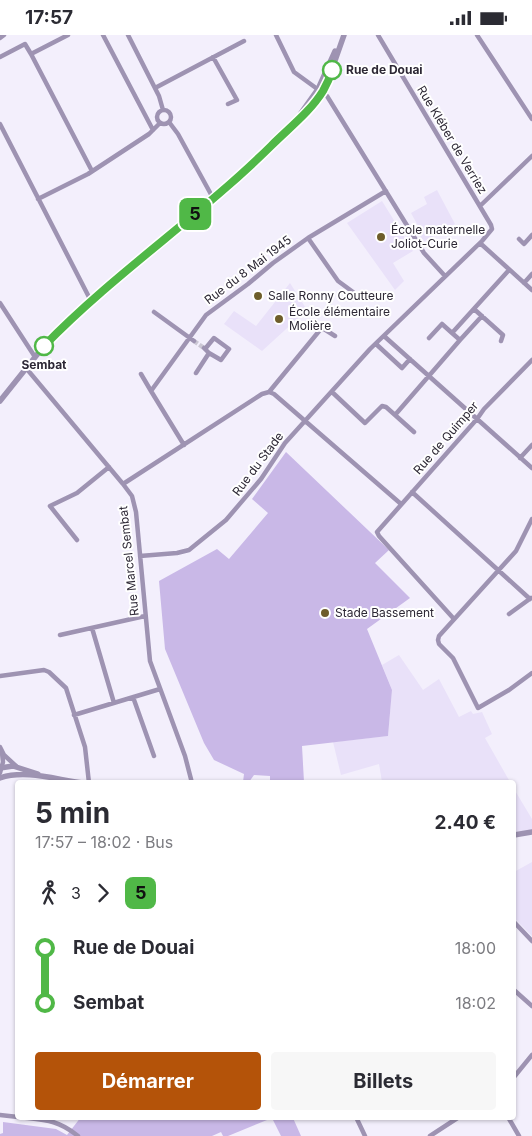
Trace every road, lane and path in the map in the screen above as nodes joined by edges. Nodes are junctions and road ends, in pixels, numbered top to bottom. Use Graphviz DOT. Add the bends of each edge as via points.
graph roads {
  1 [pos="4,35"];
  2 [pos="68,35"];
  3 [pos="103,35"];
  4 [pos="129,35"];
  5 [pos="276,35"];
  6 [pos="343,35"];
  7 [pos="378,35"];
  8 [pos="477,35"];
  9 [pos="0,38"];
  10 [pos="244,41"];
  11 [pos="31,54"];
  12 [pos="0,57"];
  13 [pos="213,57"];
  14 [pos="155,88"];
  15 [pos="320,90"];
  16 [pos="228,104"];
  17 [pos="163,110"];
  18 [pos="532,119"];
  19 [pos="169,122"];
  20 [pos="160,123"];
  21 [pos="0,124"];
  22 [pos="153,131"];
  23 [pos="532,156"];
  24 [pos="92,171"];
  25 [pos="386,191"];
  26 [pos="38,199"];
  27 [pos="213,199"];
  28 [pos="480,205"];
  29 [pos="491,231"];
  30 [pos="532,235"];
  31 [pos="308,238"];
  32 [pos="518,239"];
  33 [pos="480,243"];
  34 [pos="509,270"];
  35 [pos="532,274"];
  36 [pos="445,276"];
  37 [pos="524,283"];
  38 [pos="532,291"];
  39 [pos="353,292"];
  40 [pos="90,301"];
  41 [pos="0,303"];
  42 [pos="474,309"];
  43 [pos="154,312"];
  44 [pos="482,316"];
  45 [pos="452,333"];
  46 [pos="335,336"];
  47 [pos="384,336"];
  48 [pos="189,337"];
  49 [pos="429,338"];
  50 [pos="460,340"];
  51 [pos="194,341"];
  52 [pos="501,341"];
  53 [pos="376,344"];
  54 [pos="209,353"];
  55 [pos="35,357"];
  56 [pos="410,359"];
  57 [pos="532,361"];
  58 [pos="26,368"];
  59 [pos="196,373"];
  60 [pos="141,374"];
  61 [pos="429,377"];
  62 [pos="151,391"];
  63 [pos="269,392"];
  64 [pos="332,392"];
  65 [pos="0,401"];
  66 [pos="395,415"];
  67 [pos="477,419"];
  68 [pos="304,421"];
  69 [pos="414,432"];
  70 [pos="184,445"];
  71 [pos="532,445"];
  72 [pos="520,458"];
  73 [pos="109,467"];
  74 [pos="532,468"];
  75 [pos="123,484"];
  76 [pos="412,492"];
  77 [pos="401,504"];
  78 [pos="532,519"];
  79 [pos="77,540"];
  80 [pos="140,556"];
  81 [pos="498,570"];
  82 [pos="531,598"];
  83 [pos="509,614"];
  84 [pos="145,616"];
  85 [pos="454,619"];
  86 [pos="92,628"];
  87 [pos="60,635"];
  88 [pos="532,673"];
  89 [pos="0,676"];
  90 [pos="160,689"];
  91 [pos="133,697"];
  92 [pos="114,703"];
  93 [pos="74,715"];
  94 [pos="1,749"];
  95 [pos="154,756"];
  96 [pos="20,768"];
  97 [pos="1,769"];
  98 [pos="49,777"];
  99 [pos="0,778"];
  100 [pos="66,780"];
  101 [pos="88,780"];
  102 [pos="191,780"];
  103 [pos="532,832"];
  104 [pos="516,835"];
  105 [pos="516,924"];
  106 [pos="532,941"];
  107 [pos="516,992"];
  108 [pos="532,1006"];
  109 [pos="532,1055"];
  110 [pos="516,1075"];
  111 [pos="0,1115"];
  112 [pos="15,1117"];
  113 [pos="40,1120"];
  114 [pos="357,1120"];
  115 [pos="454,1120"];
  116 [pos="510,1120"];
  117 [pos="78,1136"];
  118 [pos="365,1136"];
  119 [pos="430,1136"];
  120 [pos="519,1136"];
  1 -- 9 [label="street"];
  2 -- 11 [label="street"];
  3 -- 22 [label="street"];
  4 -- 14 [label="street"];
  5 -- 15 [label="street" via="292,70"];
  6 -- 15 [label="street"];
  7 -- 28 [label="street, Rue Kléber de Verriez"];
  8 -- 18 [label="street"];
  10 -- 13 [label="street"];
  11 -- 12 [label="street" via="25,44"];
  11 -- 24 [label="street"];
  13 -- 14 [label="street"];
  13 -- 16 [label="street" via="237,99"];
  14 -- 17 [label="street"];
  15 -- 25 [label="street" via="329,99"];
  15 -- 27 [label="street" via="289,128"];
  17 -- 19 [label="street" via="170,113"];
  17 -- 20 [label="street" via="157,116"];
  19 -- 20 [label="street"];
  19 -- 27 [label="street"];
  20 -- 22 [label="street"];
  21 -- 26 [label="street"];
  22 -- 24 [label="street"];
  23 -- 28 [label="street"];
  24 -- 26 [label="street"];
  25 -- 31 [label="street, Rue du 8 Mai 1945"];
  25 -- 36 [label="street" via="427,257"];
  26 -- 40 [label="street"];
  27 -- 40 [label="street"];
  28 -- 29 [label="street, Rue Kléber de Verriez"];
  29 -- 33 [label="street, Rue du Stade"];
  30 -- 32 [label="street" via="524,244"];
  31 -- 39 [label="street" via="338,281"];
  31 -- 48 [label="street, Rue du 8 Mai 1945" via="206,315"];
  33 -- 34 [label="street"];
  33 -- 36 [label="street, Rue du Stade"];
  34 -- 37 [label="street"];
  34 -- 42 [label="street"];
  35 -- 37 [label="street"];
  36 -- 47 [label="street, Rue du Stade"];
  37 -- 38 [label="street"];
  40 -- 55 [label="street"];
  41 -- 55 [label="street"];
  42 -- 44 [label="street"];
  42 -- 45 [label="street"];
  43 -- 48 [label="street"];
  44 -- 50 [label="street"];
  44 -- 52 [label="street" via="503,335"];
  45 -- 49 [label="street" via="442,324"];
  45 -- 50 [label="street"];
  46 -- 63 [label="street" via="324,329 319,331"];
  47 -- 53 [label="street, Rue du Stade"];
  47 -- 56 [label="street"];
  48 -- 51 [label="street"];
  48 -- 62 [label="street, Rue du 8 Mai 1945"];
  50 -- 61 [label="street"];
  53 -- 56 [label="street" via="402,368"];
  53 -- 64 [label="street, Rue du Stade"];
  54 -- 54 [label="street" via="204,348 214,338 229,348 221,360"];
  54 -- 59 [label="street"];
  55 -- 58 [label="street"];
  56 -- 61 [label="street"];
  57 -- 67 [label="street, Rue de Quimper"];
  58 -- 65 [label="street"];
  58 -- 73 [label="street, Rue Marcel Sembat"];
  60 -- 62 [label="street"];
  61 -- 66 [label="street"];
  61 -- 67 [label="street"];
  62 -- 70 [label="street"];
  63 -- 68 [label="street"];
  63 -- 70 [label="street"];
  64 -- 66 [label="street" via="365,423 382,406"];
  64 -- 68 [label="street, Rue du Stade"];
  66 -- 69 [label="street"];
  67 -- 72 [label="street"];
  67 -- 76 [label="street, Rue de Quimper"];
  68 -- 77 [label="street"];
  68 -- 80 [label="street, Rue du Stade" via="258,483 223,523 189,550"];
  70 -- 75 [label="street"];
  71 -- 72 [label="street"];
  72 -- 74 [label="street"];
  73 -- 75 [label="street, Rue Marcel Sembat"];
  73 -- 79 [label="street" via="77,493 50,506"];
  75 -- 80 [label="street, Rue Marcel Sembat" via="136,508"];
  76 -- 77 [label="street, Rue de Quimper"];
  76 -- 81 [label="street"];
  77 -- 85 [label="street, Rue de Quimper" via="378,532 379,536"];
  78 -- 81 [label="street" via="517,548"];
  80 -- 84 [label="street, Rue Marcel Sembat"];
  81 -- 82 [label="street"];
  81 -- 85 [label="street"];
  82 -- 83 [label="street"];
  84 -- 86 [label="street"];
  84 -- 90 [label="street, Rue Marcel Sembat" via="150,661"];
  85 -- 88 [label="street" via="438,640 439,644 453,658 478,708"];
  86 -- 87 [label="street"];
  86 -- 92 [label="street"];
  89 -- 93 [label="street" via="47,671 65,686"];
  90 -- 91 [label="street"];
  90 -- 102 [label="street, Rue Marcel Sembat"];
  91 -- 92 [label="street"];
  91 -- 95 [label="street"];
  92 -- 93 [label="street"];
  93 -- 101 [label="street" via="85,750"];
  94 -- 96 [label="street"];
  94 -- 97 [label="street"];
  96 -- 97 [label="street" via="8,766"];
  96 -- 98 [label="street"];
  98 -- 99 [label="street" via="14,775"];
  98 -- 100 [label="street"];
  103 -- 104 [label="street"];
  105 -- 106 [label="street"];
  107 -- 108 [label="street"];
  109 -- 110 [label="street"];
  111 -- 112 [label="street"];
  113 -- 117 [label="street" via="55,1122"];
  114 -- 118 [label="street"];
  115 -- 119 [label="street"];
  116 -- 120 [label="street"];
}
